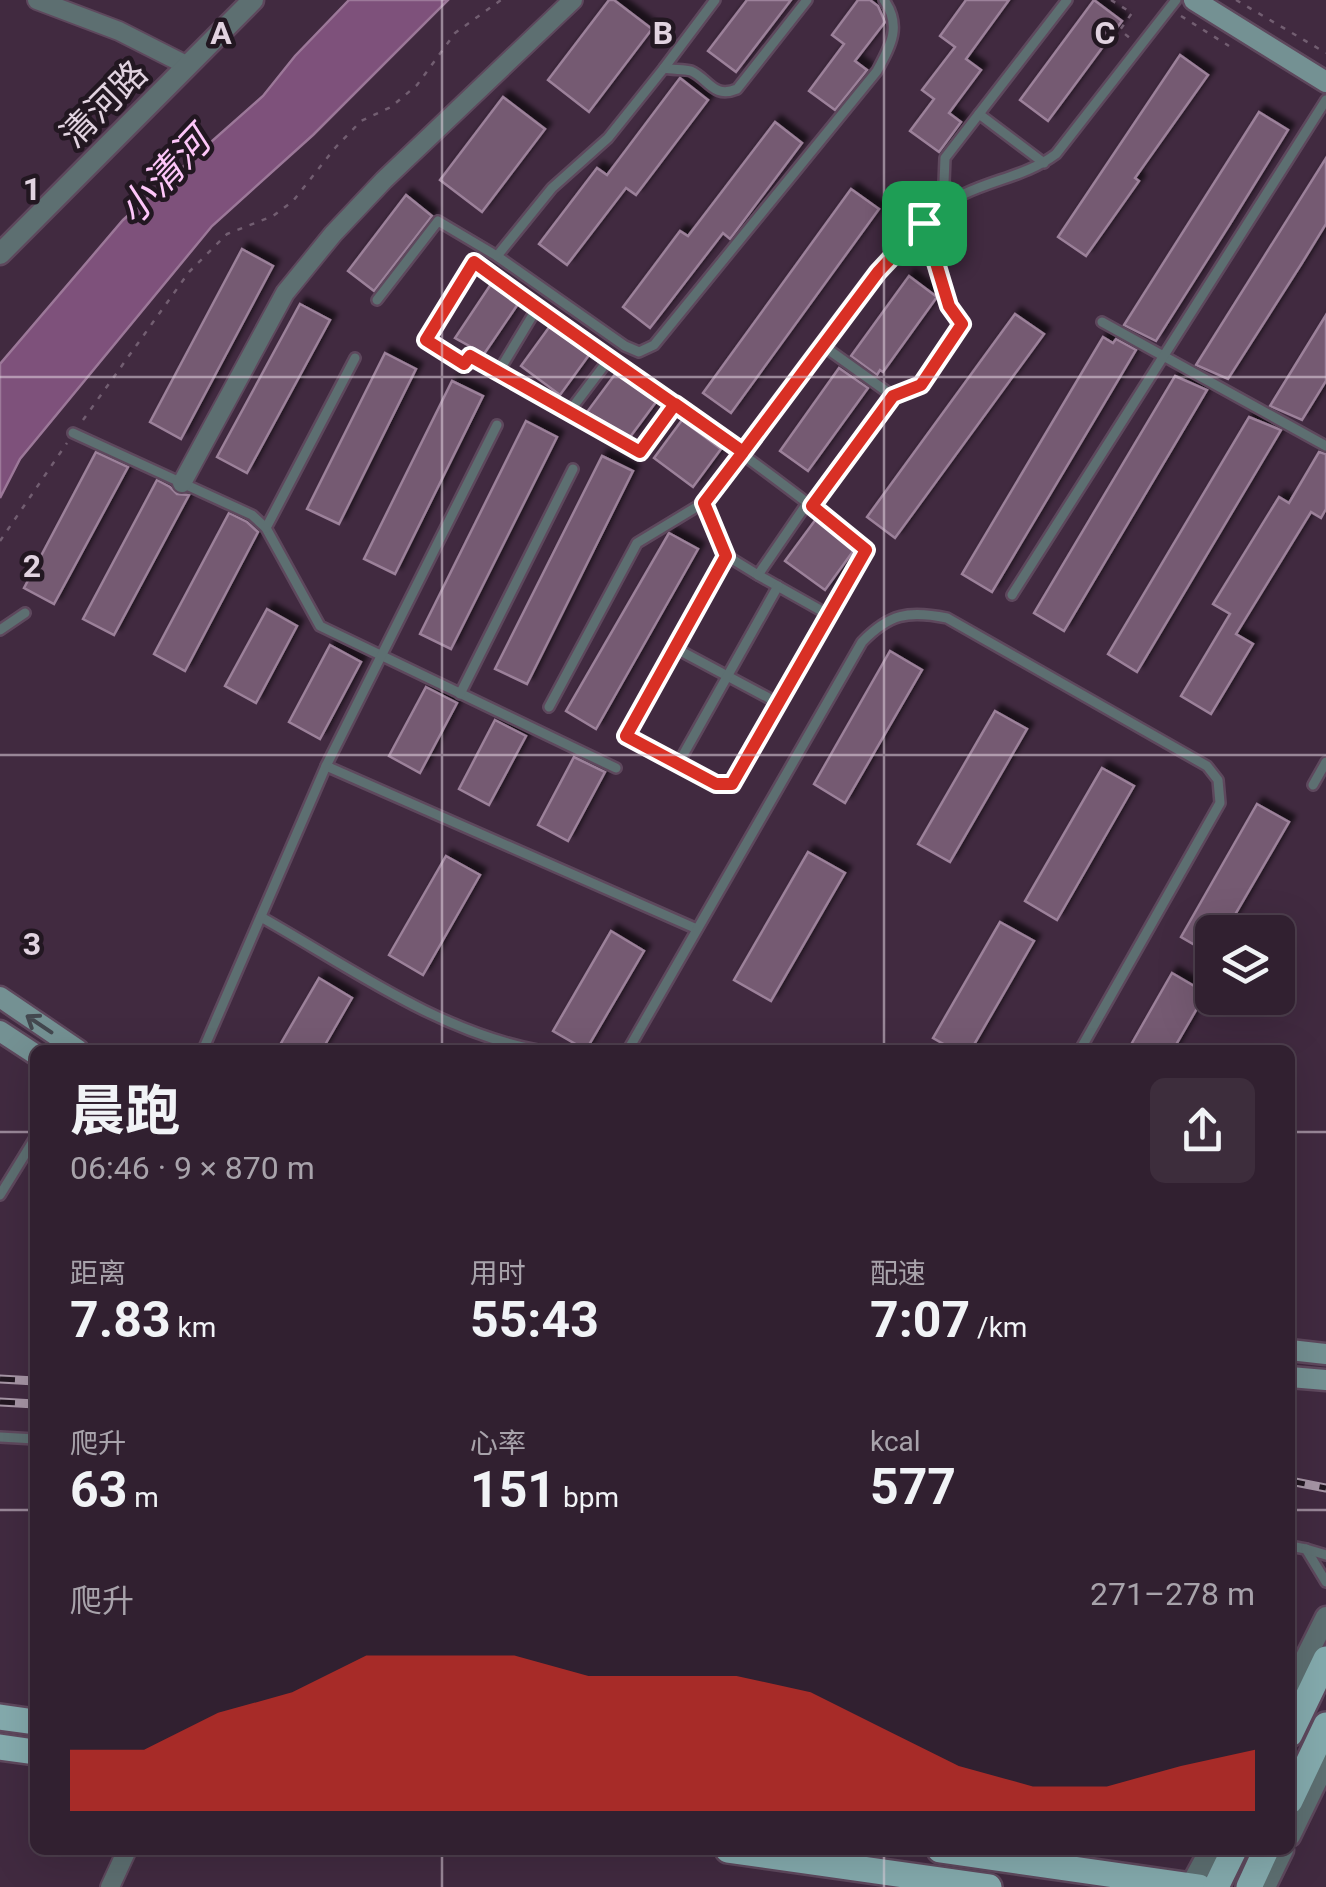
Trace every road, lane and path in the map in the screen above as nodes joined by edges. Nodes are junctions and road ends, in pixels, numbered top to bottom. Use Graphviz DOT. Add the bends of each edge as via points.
graph roads {
  1 [pos="37,0"];
  2 [pos="253,0"];
  3 [pos="501,0"];
  4 [pos="573,0"];
  5 [pos="715,0"];
  6 [pos="807,0"];
  7 [pos="884,0"];
  8 [pos="1067,0"];
  9 [pos="1111,0"];
  10 [pos="1176,0"];
  11 [pos="1194,0"];
  12 [pos="1236,0"];
  13 [pos="1141,46"];
  14 [pos="1326,54"];
  15 [pos="188,66"];
  16 [pos="664,68"];
  17 [pos="1326,82"];
  18 [pos="1326,100"];
  19 [pos="980,114"];
  20 [pos="1044,163"];
  21 [pos="943,207"];
  22 [pos="924,223"];
  23 [pos="0,254"];
  24 [pos="497,256"];
  25 [pos="376,300"];
  26 [pos="537,308"];
  27 [pos="1102,322"];
  28 [pos="822,345"];
  29 [pos="1163,356"];
  30 [pos="355,358"];
  31 [pos="609,358"];
  32 [pos="498,372"];
  33 [pos="893,396"];
  34 [pos="675,404"];
  35 [pos="569,412"];
  36 [pos="497,425"];
  37 [pos="74,433"];
  38 [pos="1326,446"];
  39 [pos="743,452"];
  40 [pos="572,469"];
  41 [pos="182,483"];
  42 [pos="704,503"];
  43 [pos="810,504"];
  44 [pos="266,528"];
  45 [pos="0,540"];
  46 [pos="726,556"];
  47 [pos="758,575"];
  48 [pos="778,586"];
  49 [pos="1012,595"];
  50 [pos="25,613"];
  51 [pos="829,614"];
  52 [pos="0,630"];
  53 [pos="675,648"];
  54 [pos="379,656"];
  55 [pos="726,676"];
  56 [pos="460,694"];
  57 [pos="778,703"];
  58 [pos="548,707"];
  59 [pos="1326,762"];
  60 [pos="678,764"];
  61 [pos="326,766"];
  62 [pos="616,768"];
  63 [pos="1313,785"];
  64 [pos="261,917"];
  65 [pos="697,929"];
  66 [pos="0,998"];
  67 [pos="0,1031"];
  68 [pos="70,1045"];
  69 [pos="206,1045"];
  70 [pos="517,1045"];
  71 [pos="631,1045"];
  72 [pos="1083,1045"];
  73 [pos="30,1051"];
  74 [pos="30,1146"];
  75 [pos="0,1195"];
  76 [pos="1295,1351"];
  77 [pos="1326,1354"];
  78 [pos="1295,1377"];
  79 [pos="1326,1380"];
  80 [pos="0,1437"];
  81 [pos="30,1439"];
  82 [pos="1295,1547"];
  83 [pos="1306,1549"];
  84 [pos="1326,1554"];
  85 [pos="1326,1582"];
  86 [pos="1326,1617"];
  87 [pos="1326,1659"];
  88 [pos="1295,1679"];
  89 [pos="0,1717"];
  90 [pos="30,1721"];
  91 [pos="1295,1724"];
  92 [pos="1326,1726"];
  93 [pos="0,1747"];
  94 [pos="30,1751"];
  95 [pos="1326,1762"];
  96 [pos="1295,1790"];
  97 [pos="1295,1826"];
  98 [pos="125,1855"];
  99 [pos="763,1855"];
  100 [pos="975,1855"];
  101 [pos="1209,1855"];
  102 [pos="1229,1855"];
  103 [pos="1264,1855"];
  104 [pos="1281,1855"];
  105 [pos="110,1887"];
  106 [pos="989,1887"];
  107 [pos="1199,1887"];
  108 [pos="1248,1887"];
  109 [pos="1265,1887"];
  1 -- 15 [label="street"];
  2 -- 15 [label="street, 清河路"];
  3 -- 37 [label="path" via="455,33 417,85 361,122 293,201 227,234 202,259"];
  4 -- 41 [label="street" via="321,248 285,293"];
  5 -- 16 [label="lane"];
  6 -- 16 [label="lane" via="737,89 718,91 690,71"];
  7 -- 24 [label="lane" via="893,31 877,71 654,344 640,352 625,346"];
  8 -- 19 [label="lane"];
  9 -- 13 [label="path" via="1132,14 1120,30"];
  10 -- 13 [label="lane"];
  11 -- 17 [label="main road"];
  12 -- 14 [label="path"];
  13 -- 20 [label="lane"];
  15 -- 23 [label="street, 清河路"];
  16 -- 24 [label="lane"];
  18 -- 29 [label="lane"];
  19 -- 20 [label="lane"];
  19 -- 21 [label="lane" via="945,158"];
  20 -- 21 [label="lane"];
  21 -- 22 [label="lane"];
  22 -- 28 [label="lane"];
  22 -- 33 [label="lane" via="949,306 962,324 921,385"];
  24 -- 25 [label="lane" via="438,221"];
  26 -- 31 [label="lane"];
  26 -- 32 [label="lane"];
  26 -- 32 [label="lane" via="474,262 426,340 464,364 470,356"];
  27 -- 29 [label="lane"];
  28 -- 33 [label="lane"];
  28 -- 39 [label="lane"];
  29 -- 38 [label="lane"];
  29 -- 49 [label="lane"];
  30 -- 44 [label="lane"];
  31 -- 34 [label="lane"];
  31 -- 35 [label="lane"];
  32 -- 35 [label="lane"];
  33 -- 43 [label="lane"];
  34 -- 35 [label="lane" via="640,452"];
  34 -- 39 [label="lane"];
  36 -- 54 [label="lane"];
  37 -- 41 [label="lane"];
  37 -- 45 [label="path"];
  39 -- 42 [label="lane"];
  39 -- 43 [label="lane"];
  40 -- 56 [label="lane"];
  41 -- 44 [label="lane" via="252,514"];
  42 -- 46 [label="lane"];
  42 -- 58 [label="lane" via="637,543"];
  43 -- 47 [label="lane"];
  43 -- 51 [label="lane" via="866,550"];
  44 -- 54 [label="lane" via="320,626"];
  46 -- 47 [label="lane"];
  46 -- 53 [label="lane"];
  47 -- 48 [label="lane"];
  48 -- 51 [label="lane"];
  48 -- 55 [label="lane"];
  50 -- 52 [label="lane"];
  51 -- 57 [label="lane"];
  53 -- 55 [label="lane"];
  53 -- 60 [label="lane" via="626,736"];
  54 -- 56 [label="lane"];
  54 -- 61 [label="lane"];
  55 -- 57 [label="lane"];
  55 -- 60 [label="lane"];
  56 -- 62 [label="lane"];
  57 -- 60 [label="lane" via="732,784 716,784"];
  59 -- 63 [label="lane"];
  61 -- 64 [label="lane"];
  61 -- 65 [label="lane"];
  64 -- 69 [label="lane"];
  64 -- 70 [label="lane" via="423,1009"];
  65 -- 71 [label="lane"];
  65 -- 72 [label="lane" via="862,642 881,623 905,615 947,618 1207,766 1218,780 1220,802"];
  68 -- 66 [label="main road, one-way"];
  67 -- 73 [label="main road"];
  74 -- 75 [label="lane"];
  76 -- 77 [label="main road"];
  78 -- 79 [label="main road"];
  80 -- 81 [label="lane"];
  82 -- 83 [label="lane"];
  83 -- 84 [label="lane"];
  83 -- 85 [label="lane"];
  86 -- 88 [label="street"];
  87 -- 91 [label="main road"];
  89 -- 90 [label="main road"];
  92 -- 96 [label="main road"];
  93 -- 94 [label="main road"];
  95 -- 97 [label="street"];
  98 -- 105 [label="street"];
  99 -- 106 [label="main road"];
  100 -- 107 [label="main road"];
  101 -- 107 [label="street"];
  102 -- 107 [label="main road"];
  103 -- 108 [label="main road"];
  104 -- 109 [label="street"];
}
